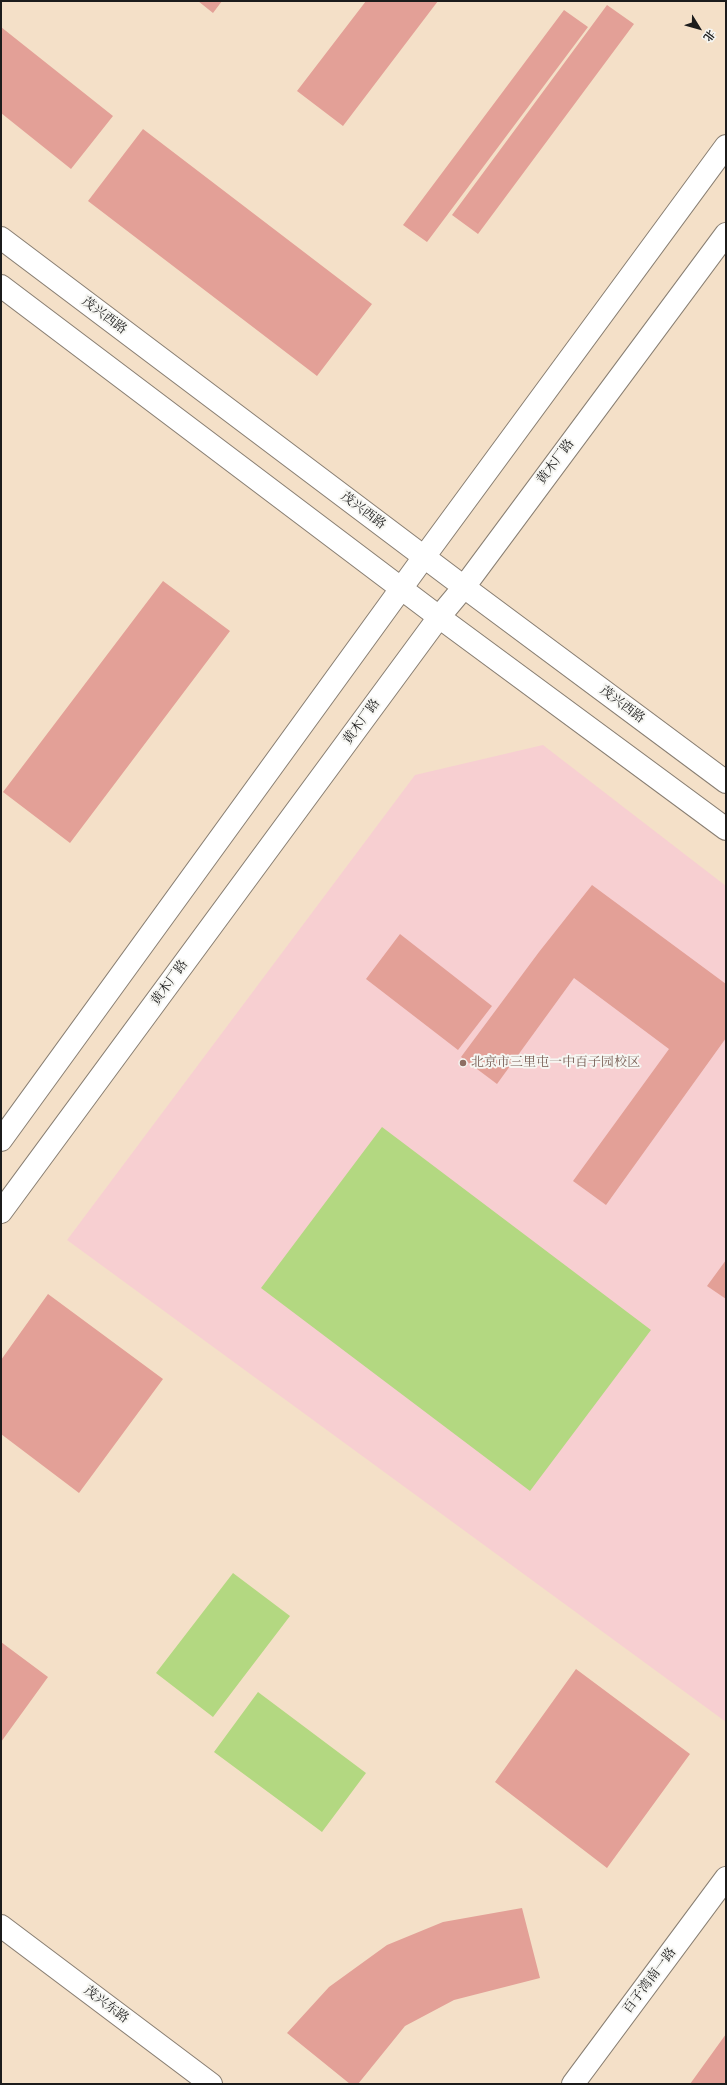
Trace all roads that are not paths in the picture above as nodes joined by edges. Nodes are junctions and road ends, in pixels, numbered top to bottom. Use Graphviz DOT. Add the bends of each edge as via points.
graph roads {
  1 [pos="726,146"];
  2 [pos="726,234"];
  3 [pos="1,238"];
  4 [pos="1,286"];
  5 [pos="424,557"];
  6 [pos="464,587"];
  7 [pos="401,589"];
  8 [pos="438,617"];
  9 [pos="726,782"];
  10 [pos="726,829"];
  11 [pos="1,1140"];
  12 [pos="1,1212"];
  13 [pos="726,1878"];
  14 [pos="1,1926"];
  15 [pos="211,2084"];
  16 [pos="573,2084"];
  1 -- 5 [label="main road"];
  2 -- 6 [label="main road, 黄木厂路"];
  3 -- 5 [label="main road, 茂兴西路"];
  4 -- 7 [label="main road"];
  5 -- 6 [label="main road, 茂兴西路"];
  5 -- 7 [label="main road"];
  6 -- 8 [label="main road, 黄木厂路"];
  6 -- 9 [label="main road, 茂兴西路"];
  7 -- 8 [label="main road"];
  7 -- 11 [label="main road"];
  8 -- 10 [label="main road"];
  8 -- 12 [label="main road, 黄木厂路"];
  13 -- 16 [label="main road, 百子湾南一路"];
  14 -- 15 [label="main road, 茂兴东路"];
}
